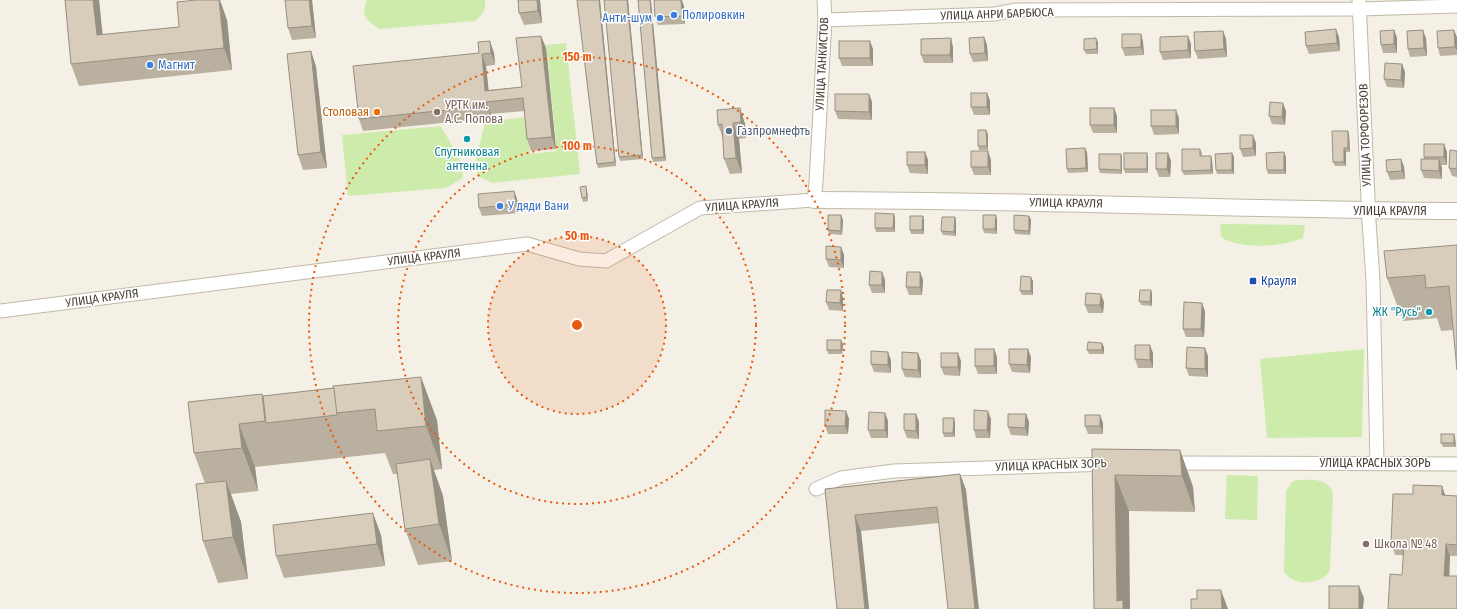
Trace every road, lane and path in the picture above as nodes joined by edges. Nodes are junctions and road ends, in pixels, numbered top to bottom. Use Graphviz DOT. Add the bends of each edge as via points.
graph roads {
  1 [pos="824,0"];
  2 [pos="1360,4"];
  3 [pos="1015,5"];
  4 [pos="1457,6"];
  5 [pos="825,20"];
  6 [pos="814,200"];
  7 [pos="1368,210"];
  8 [pos="1457,211"];
  9 [pos="0,311"];
  10 [pos="1121,463"];
  11 [pos="1153,463"];
  12 [pos="1377,463"];
  13 [pos="1457,464"];
  14 [pos="816,489"];
  1 -- 5 [label="street, УЛИЦА ТАНКИСТОВ"];
  2 -- 3 [label="street, УЛИЦА АНРИ БАРБЮСА"];
  2 -- 4 [label="street, УЛИЦА АНРИ БАРБЮСА"];
  2 -- 7 [label="street, УЛИЦА ТОРФОРЕЗОВ"];
  3 -- 5 [label="street, УЛИЦА АНРИ БАРБЮСА" via="995,14"];
  5 -- 6 [label="street, УЛИЦА ТАНКИСТОВ"];
  6 -- 7 [label="street, УЛИЦА КРАУЛЯ" via="1041,202"];
  6 -- 9 [label="street, УЛИЦА КРАУЛЯ" via="700,208 606,262 579,259 527,244"];
  7 -- 8 [label="street, УЛИЦА КРАУЛЯ"];
  7 -- 12 [label="street, УЛИЦА ТОРФОРЕЗОВ" via="1373,280"];
  10 -- 14 [label="street, УЛИЦА КРАСНЫХ ЗОРЬ" via="894,471 841,478"];
  11 -- 12 [label="street, УЛИЦА КРАСНЫХ ЗОРЬ"];
  12 -- 13 [label="street, УЛИЦА КРАСНЫХ ЗОРЬ"];
}
